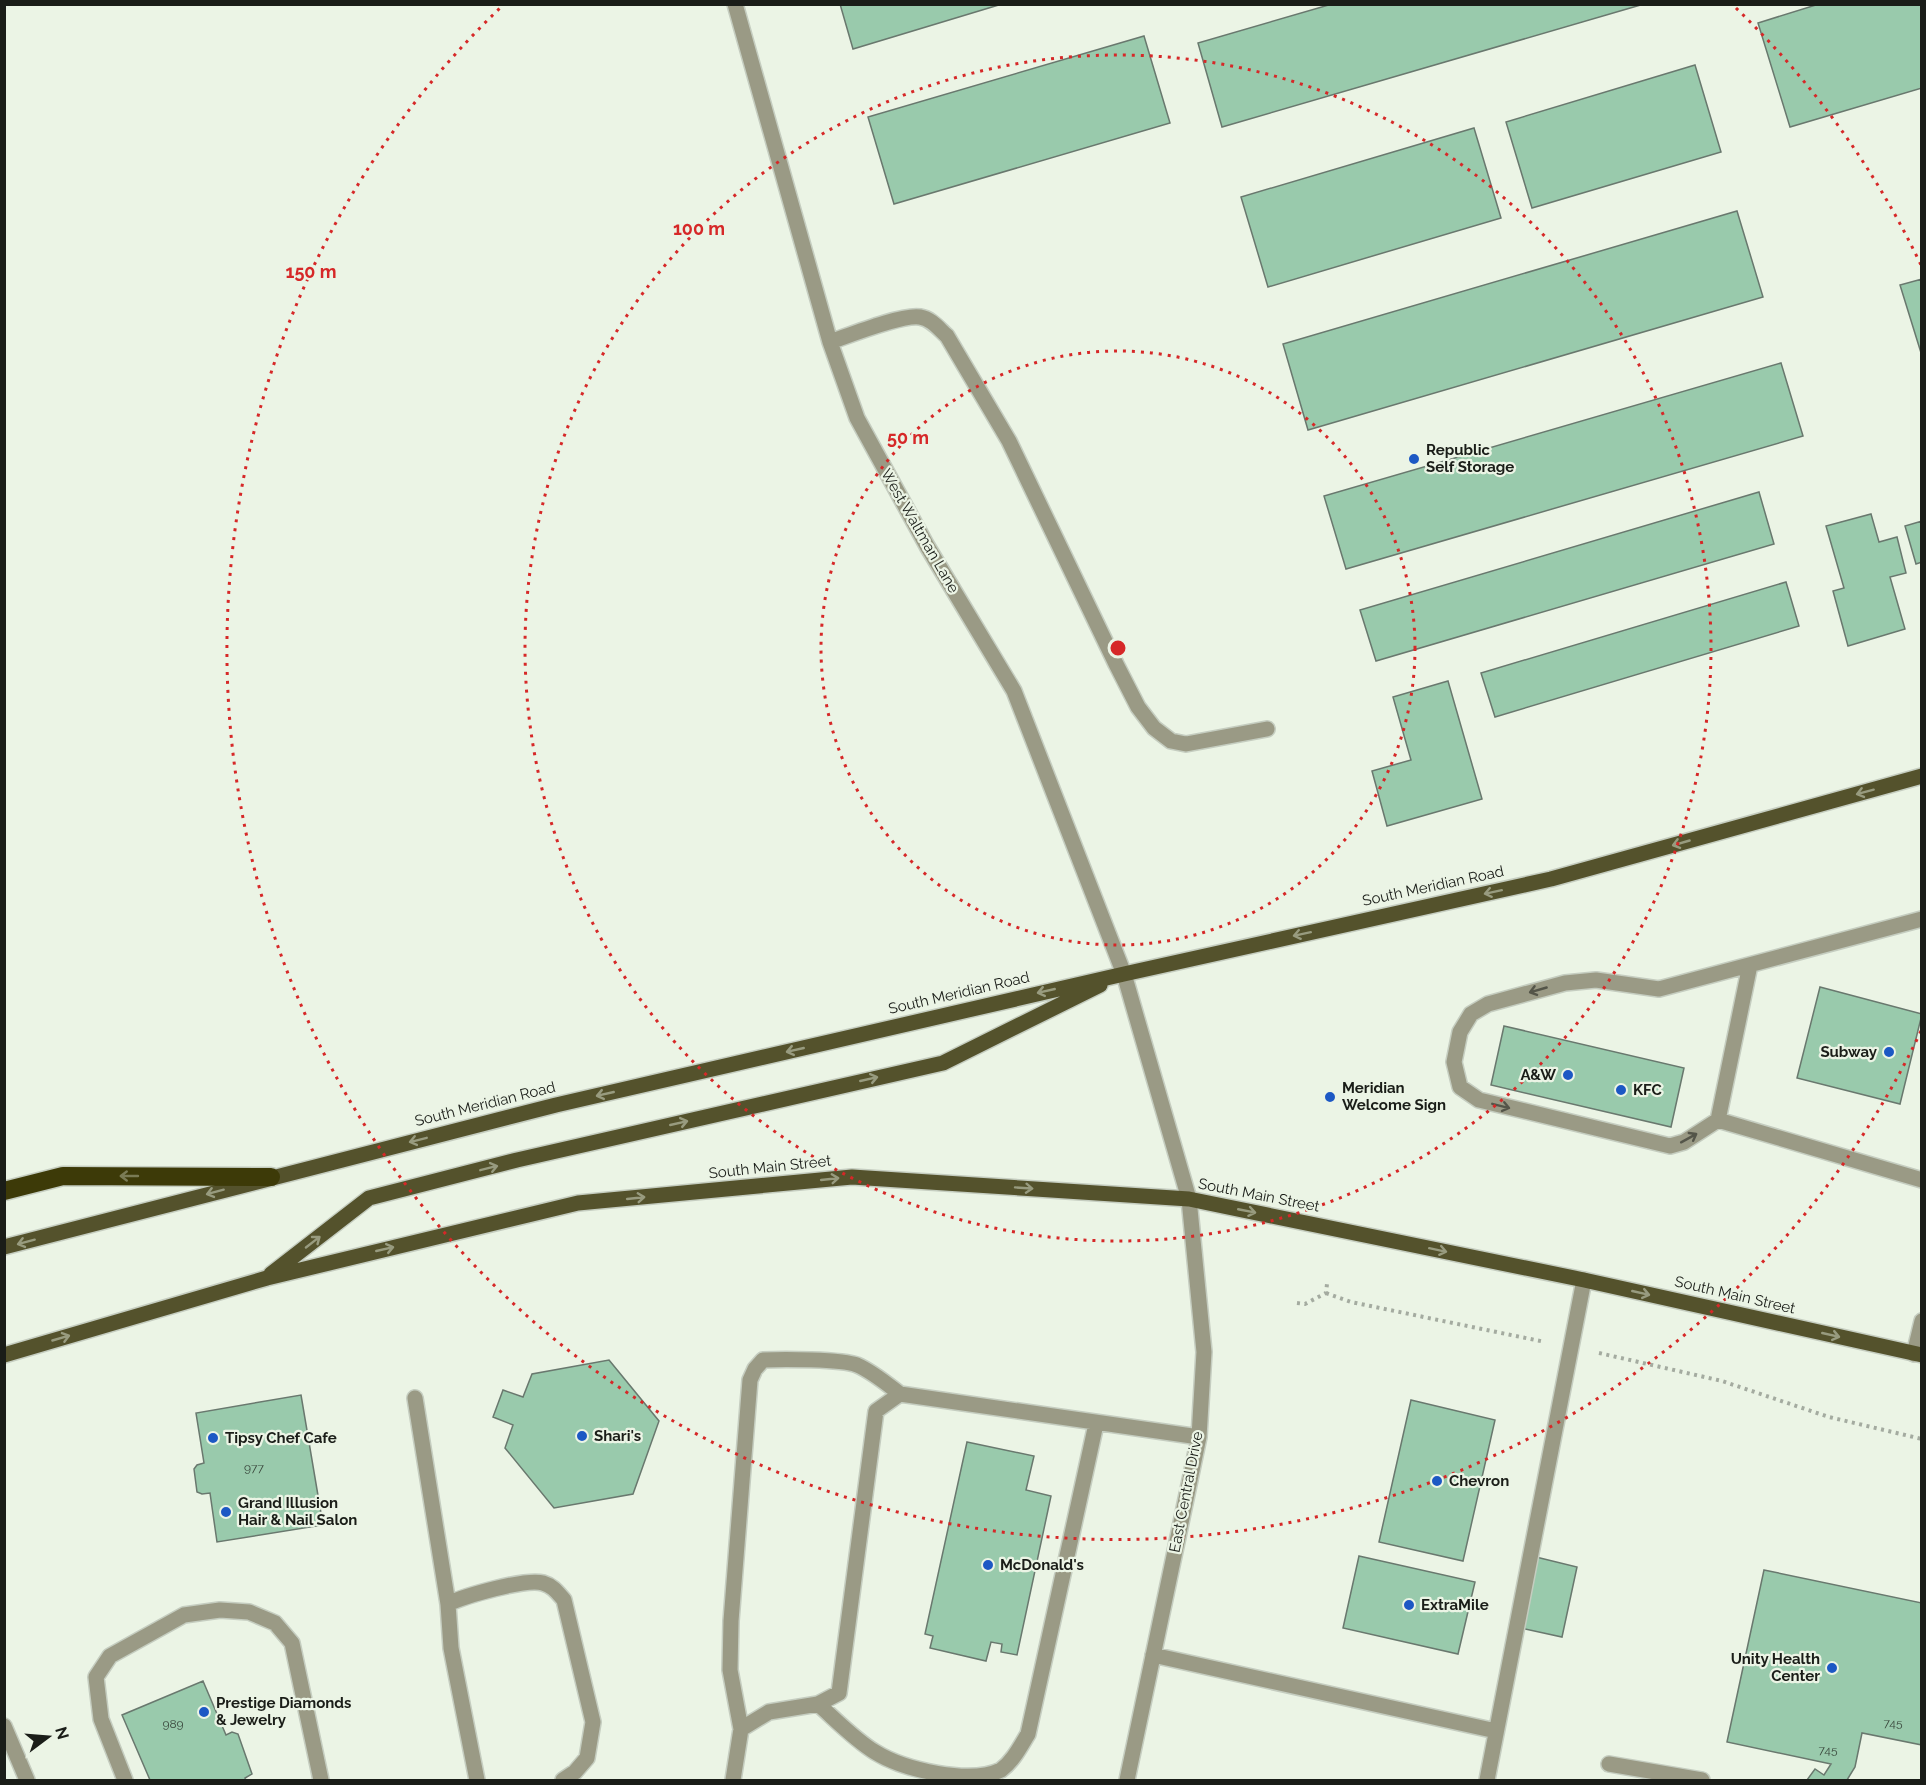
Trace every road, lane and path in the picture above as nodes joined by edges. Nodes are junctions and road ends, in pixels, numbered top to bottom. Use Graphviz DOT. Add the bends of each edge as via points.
graph roads {
  1 [pos="735,4"];
  2 [pos="830,342"];
  3 [pos="1267,729"];
  4 [pos="1922,776"];
  5 [pos="1922,919"];
  6 [pos="1750,965"];
  7 [pos="1124,974"];
  8 [pos="1718,1120"];
  9 [pos="271,1177"];
  10 [pos="1922,1180"];
  11 [pos="4,1191"];
  12 [pos="1189,1199"];
  13 [pos="4,1247"];
  14 [pos="267,1278"];
  15 [pos="1584,1280"];
  16 [pos="1327,1284"];
  17 [pos="1326,1293"];
  18 [pos="1297,1303"];
  19 [pos="1922,1321"];
  20 [pos="1547,1342"];
  21 [pos="1918,1354"];
  22 [pos="4,1355"];
  23 [pos="1610,1355"];
  24 [pos="900,1394"];
  25 [pos="415,1398"];
  26 [pos="1096,1424"];
  27 [pos="1198,1437"];
  28 [pos="1922,1440"];
  29 [pos="448,1604"];
  30 [pos="1153,1655"];
  31 [pos="819,1704"];
  32 [pos="4,1726"];
  33 [pos="741,1729"];
  34 [pos="1497,1731"];
  35 [pos="1609,1764"];
  36 [pos="27,1780"];
  37 [pos="125,1780"];
  38 [pos="321,1780"];
  39 [pos="477,1780"];
  40 [pos="563,1780"];
  41 [pos="733,1780"];
  42 [pos="1127,1780"];
  43 [pos="1487,1780"];
  44 [pos="1702,1780"];
  1 -- 2 [label="street, West Waltman Lane"];
  2 -- 3 [label="street" via="907,317 922,317 934,323 946,336 1009,441 1138,707 1154,728 1171,741 1185,744"];
  2 -- 7 [label="street, West Waltman Lane" via="857,418 927,546 1014,691"];
  4 -- 7 [label="main road, South Meridian Road, one-way" via="1551,879"];
  5 -- 6 [label="street"];
  6 -- 8 [label="street"];
  6 -- 8 [label="street, one-way" via="1659,989 1596,980 1565,982 1488,1004 1471,1014 1460,1032 1454,1062 1460,1087 1479,1100 1670,1146 1684,1142"];
  7 -- 9 [label="main road, South Meridian Road, one-way" via="556,1105"];
  7 -- 12 [label="street, West Waltman Lane"];
  14 -- 7 [label="main road, one-way" via="369,1198 517,1160 943,1063"];
  8 -- 10 [label="street"];
  9 -- 11 [label="highway, one-way" via="63,1176"];
  9 -- 13 [label="main road, South Meridian Road, one-way"];
  14 -- 12 [label="main road, South Main Street, one-way" via="578,1203 852,1177"];
  12 -- 15 [label="main road, South Main Street, one-way"];
  12 -- 27 [label="street, East Central Drive" via="1204,1352"];
  22 -- 14 [label="main road, one-way"];
  15 -- 21 [label="main road, South Main Street, one-way"];
  15 -- 34 [label="street"];
  16 -- 17 [label="path"];
  17 -- 18 [label="path" via="1305,1304"];
  17 -- 20 [label="path" via="1351,1302"];
  19 -- 21 [label="street"];
  23 -- 28 [label="path" via="1722,1382 1829,1417"];
  24 -- 26 [label="street"];
  24 -- 31 [label="street" via="876,1411 838,1693"];
  24 -- 33 [label="street" via="855,1364 782,1358 763,1360 755,1369 750,1380 731,1621 730,1670"];
  25 -- 29 [label="street"];
  26 -- 27 [label="street"];
  26 -- 31 [label="street" via="1029,1734 1013,1759 987,1777 970,1780 912,1768 875,1752"];
  27 -- 30 [label="street, East Central Drive"];
  29 -- 39 [label="street" via="451,1648"];
  29 -- 40 [label="street" via="489,1589 540,1581 554,1587 564,1600 593,1722 587,1758"];
  30 -- 34 [label="street"];
  30 -- 42 [label="street, East Central Drive"];
  31 -- 33 [label="street" via="769,1712"];
  32 -- 36 [label="street"];
  33 -- 41 [label="street"];
  34 -- 43 [label="street"];
  35 -- 44 [label="street"];
  37 -- 38 [label="street" via="101,1719 96,1677 110,1656 183,1615 220,1610 249,1612 276,1623 292,1643"];
}
